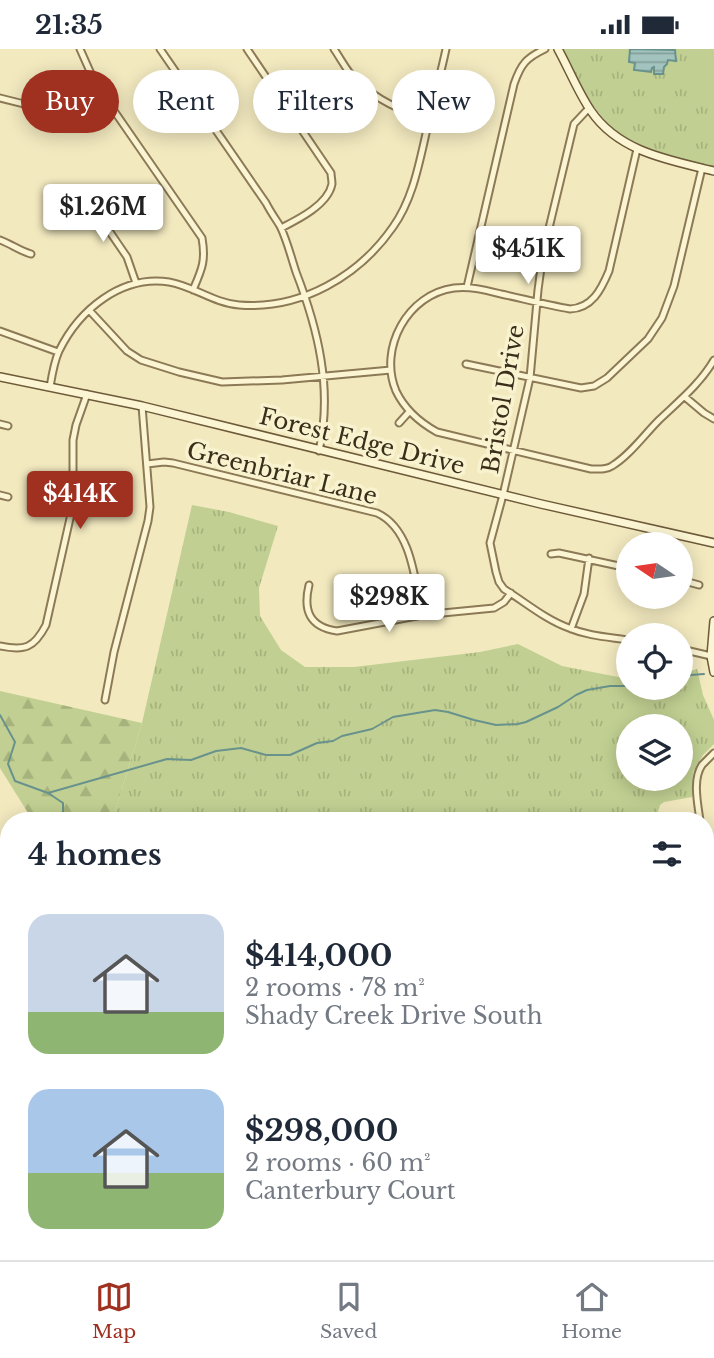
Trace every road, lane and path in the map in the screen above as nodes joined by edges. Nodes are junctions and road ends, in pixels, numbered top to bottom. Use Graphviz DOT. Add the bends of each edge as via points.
graph roads {
  1 [pos="80,49"];
  2 [pos="160,49"];
  3 [pos="247,49"];
  4 [pos="334,49"];
  5 [pos="446,49"];
  6 [pos="545,49"];
  7 [pos="558,49"];
  8 [pos="89,70"];
  9 [pos="441,70"];
  10 [pos="0,98"];
  11 [pos="21,103"];
  12 [pos="392,106"];
  13 [pos="589,108"];
  14 [pos="119,118"];
  15 [pos="426,133"];
  16 [pos="637,149"];
  17 [pos="702,168"];
  18 [pos="714,171"];
  19 [pos="86,197"];
  20 [pos="281,228"];
  21 [pos="0,240"];
  22 [pos="31,254"];
  23 [pos="136,282"];
  24 [pos="467,287"];
  25 [pos="194,290"];
  26 [pos="305,296"];
  27 [pos="537,302"];
  28 [pos="89,310"];
  29 [pos="0,331"];
  30 [pos="58,352"];
  31 [pos="714,361"];
  32 [pos="466,363"];
  33 [pos="391,370"];
  34 [pos="324,375"];
  35 [pos="0,377"];
  36 [pos="530,378"];
  37 [pos="50,387"];
  38 [pos="88,394"];
  39 [pos="685,397"];
  40 [pos="142,407"];
  41 [pos="409,412"];
  42 [pos="714,419"];
  43 [pos="398,423"];
  44 [pos="0,425"];
  45 [pos="8,426"];
  46 [pos="319,450"];
  47 [pos="514,451"];
  48 [pos="148,464"];
  49 [pos="0,495"];
  50 [pos="503,495"];
  51 [pos="8,497"];
  52 [pos="714,543"];
  53 [pos="551,554"];
  54 [pos="589,558"];
  55 [pos="616,565"];
  56 [pos="693,583"];
  57 [pos="309,585"];
  58 [pos="699,585"];
  59 [pos="510,593"];
  60 [pos="422,615"];
  61 [pos="714,621"];
  62 [pos="571,629"];
  63 [pos="616,638"];
  64 [pos="0,646"];
  65 [pos="693,652"];
  66 [pos="712,656"];
  67 [pos="714,672"];
  68 [pos="105,700"];
  69 [pos="714,753"];
  70 [pos="699,812"];
  1 -- 8 [label="street"];
  2 -- 20 [label="street"];
  3 -- 20 [label="street" via="331,173 332,185 324,198 307,215"];
  4 -- 12 [label="street" via="355,79"];
  5 -- 9 [label="street"];
  6 -- 24 [label="street" via="524,62 514,84"];
  7 -- 13 [label="street"];
  10 -- 11 [label="street"];
  13 -- 16 [label="street" via="617,138"];
  13 -- 27 [label="street, Bristol Drive" via="574,124 570,137 543,253"];
  14 -- 25 [label="street" via="202,238 205,254"];
  15 -- 26 [label="street" via="415,180 393,227 365,260 337,282"];
  16 -- 17 [label="street"];
  16 -- 27 [label="street" via="601,289 579,308"];
  17 -- 18 [label="street"];
  17 -- 36 [label="street" via="674,286 648,339 594,386 570,387"];
  19 -- 23 [label="street" via="127,257"];
  20 -- 26 [label="street"];
  21 -- 22 [label="street"];
  23 -- 25 [label="street" via="171,282"];
  23 -- 28 [label="street"];
  24 -- 27 [label="street"];
  24 -- 33 [label="street" via="439,292 406,317 393,344"];
  25 -- 26 [label="street" via="238,305"];
  26 -- 34 [label="street"];
  27 -- 36 [label="street, Bristol Drive"];
  28 -- 30 [label="street"];
  28 -- 34 [label="street" via="127,351 179,372 222,382"];
  29 -- 30 [label="street"];
  30 -- 37 [label="street"];
  31 -- 39 [label="street"];
  32 -- 36 [label="street"];
  33 -- 34 [label="street"];
  33 -- 41 [label="street"];
  34 -- 46 [label="street" via="325,416"];
  35 -- 37 [label="street, Forest Edge Drive"];
  36 -- 47 [label="street, Bristol Drive"];
  37 -- 38 [label="street, Forest Edge Drive"];
  38 -- 40 [label="street, Forest Edge Drive"];
  38 -- 64 [label="street" via="73,440 74,493 46,625 32,645"];
  39 -- 42 [label="street"];
  39 -- 47 [label="street" via="608,468 591,469"];
  40 -- 46 [label="street, Forest Edge Drive"];
  40 -- 48 [label="street"];
  41 -- 43 [label="street"];
  41 -- 47 [label="street" via="436,432"];
  44 -- 45 [label="street"];
  46 -- 50 [label="street, Forest Edge Drive"];
  47 -- 50 [label="street, Bristol Drive"];
  48 -- 60 [label="street, Greenbriar Lane" via="173,463 385,517 407,547"];
  48 -- 68 [label="street" via="148,521"];
  49 -- 51 [label="street"];
  50 -- 52 [label="street, Forest Edge Drive"];
  50 -- 59 [label="street, Bristol Drive" via="490,543 499,582"];
  53 -- 54 [label="street"];
  54 -- 55 [label="street"];
  54 -- 62 [label="street"];
  56 -- 58 [label="street"];
  57 -- 60 [label="street" via="308,612 316,623 333,631"];
  59 -- 60 [label="street" via="494,608"];
  59 -- 62 [label="street"];
  61 -- 66 [label="street"];
  62 -- 63 [label="street"];
  65 -- 66 [label="street"];
  66 -- 67 [label="street"];
  69 -- 70 [label="street" via="698,775"];
}
